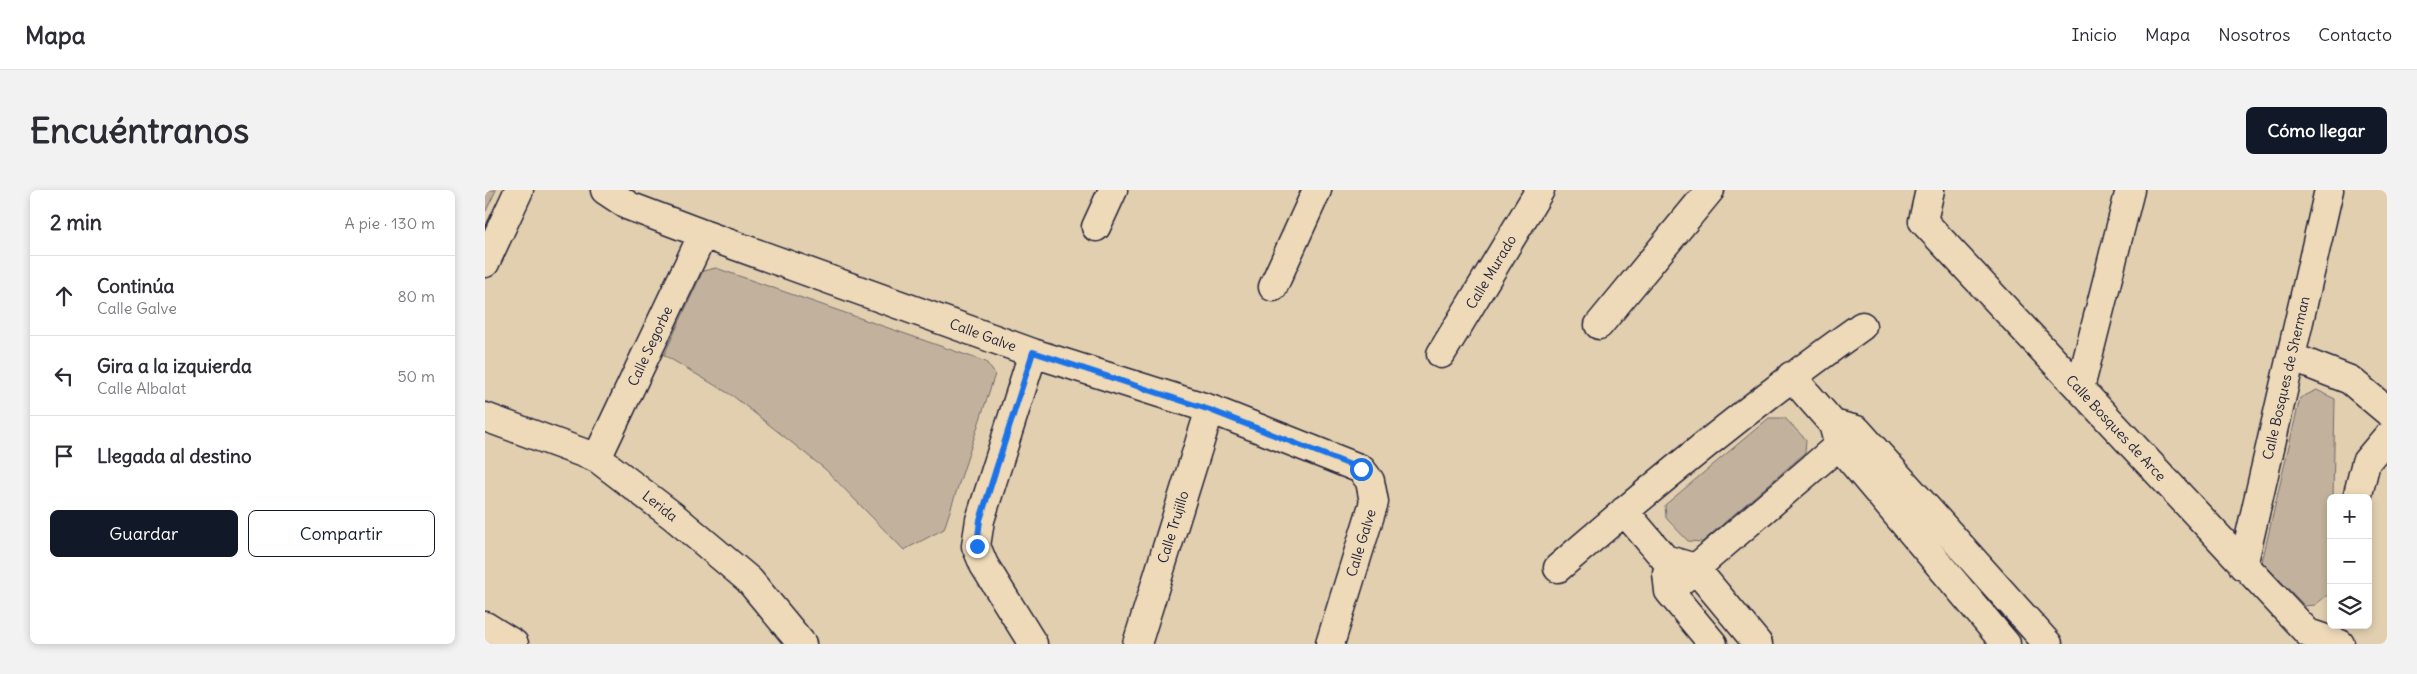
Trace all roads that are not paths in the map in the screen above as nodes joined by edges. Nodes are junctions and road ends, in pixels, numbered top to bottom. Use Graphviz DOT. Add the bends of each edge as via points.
graph roads {
  1 [pos="519,190"];
  2 [pos="605,190"];
  3 [pos="1113,190"];
  4 [pos="1317,190"];
  5 [pos="1540,190"];
  6 [pos="1710,190"];
  7 [pos="1930,190"];
  8 [pos="2130,190"];
  9 [pos="2329,190"];
  10 [pos="1096,227"];
  11 [pos="703,234"];
  12 [pos="485,263"];
  13 [pos="1273,287"];
  14 [pos="1599,325"];
  15 [pos="1862,326"];
  16 [pos="1033,352"];
  17 [pos="1441,354"];
  18 [pos="2291,357"];
  19 [pos="1791,376"];
  20 [pos="2080,388"];
  21 [pos="1210,410"];
  22 [pos="2387,411"];
  23 [pos="485,418"];
  24 [pos="1843,433"];
  25 [pos="2387,437"];
  26 [pos="597,458"];
  27 [pos="2358,494"];
  28 [pos="1624,511"];
  29 [pos="1665,559"];
  30 [pos="2243,566"];
  31 [pos="1558,568"];
  32 [pos="1695,568"];
  33 [pos="1669,591"];
  34 [pos="485,626"];
  35 [pos="2347,629"];
  36 [pos="514,644"];
  37 [pos="802,644"];
  38 [pos="1033,644"];
  39 [pos="1137,644"];
  40 [pos="1330,644"];
  41 [pos="1713,644"];
  42 [pos="1758,644"];
  43 [pos="2006,644"];
  44 [pos="2048,644"];
  45 [pos="2340,644"];
  46 [pos="2346,644"];
  1 -- 12 [label="street"];
  2 -- 11 [label="street, Calle Galve" via="629,206"];
  3 -- 10 [label="street"];
  4 -- 13 [label="street"];
  5 -- 17 [label="street, Calle Murado"];
  6 -- 14 [label="street"];
  7 -- 20 [label="street, Calle Bosques de Arce" via="1923,222"];
  8 -- 20 [label="street"];
  9 -- 18 [label="street, Calle Bosques de Sherman"];
  11 -- 16 [label="street, Calle Galve"];
  11 -- 26 [label="street, Calle Segorbe"];
  15 -- 19 [label="street"];
  16 -- 21 [label="street, Calle Galve"];
  16 -- 38 [label="street" via="980,520 977,546 984,565"];
  18 -- 22 [label="street" via="2351,380"];
  18 -- 30 [label="street, Calle Bosques de Sherman"];
  19 -- 24 [label="street"];
  19 -- 28 [label="street"];
  20 -- 30 [label="street, Calle Bosques de Arce"];
  21 -- 39 [label="street, Calle Trujillo"];
  21 -- 40 [label="street, Calle Galve" via="1361,469 1370,481 1374,502"];
  23 -- 26 [label="street, Lerida"];
  24 -- 32 [label="street"];
  24 -- 43 [label="street"];
  24 -- 44 [label="street"];
  25 -- 27 [label="street" via="2366,462"];
  26 -- 37 [label="street, Lerida" via="749,580"];
  28 -- 29 [label="street"];
  28 -- 31 [label="street"];
  29 -- 32 [label="street"];
  29 -- 33 [label="street"];
  30 -- 45 [label="street, Calle Bosques de Arce" via="2308,633"];
  32 -- 33 [label="street"];
  32 -- 42 [label="street"];
  33 -- 41 [label="street"];
  34 -- 36 [label="street"];
  35 -- 46 [label="street"];
}
